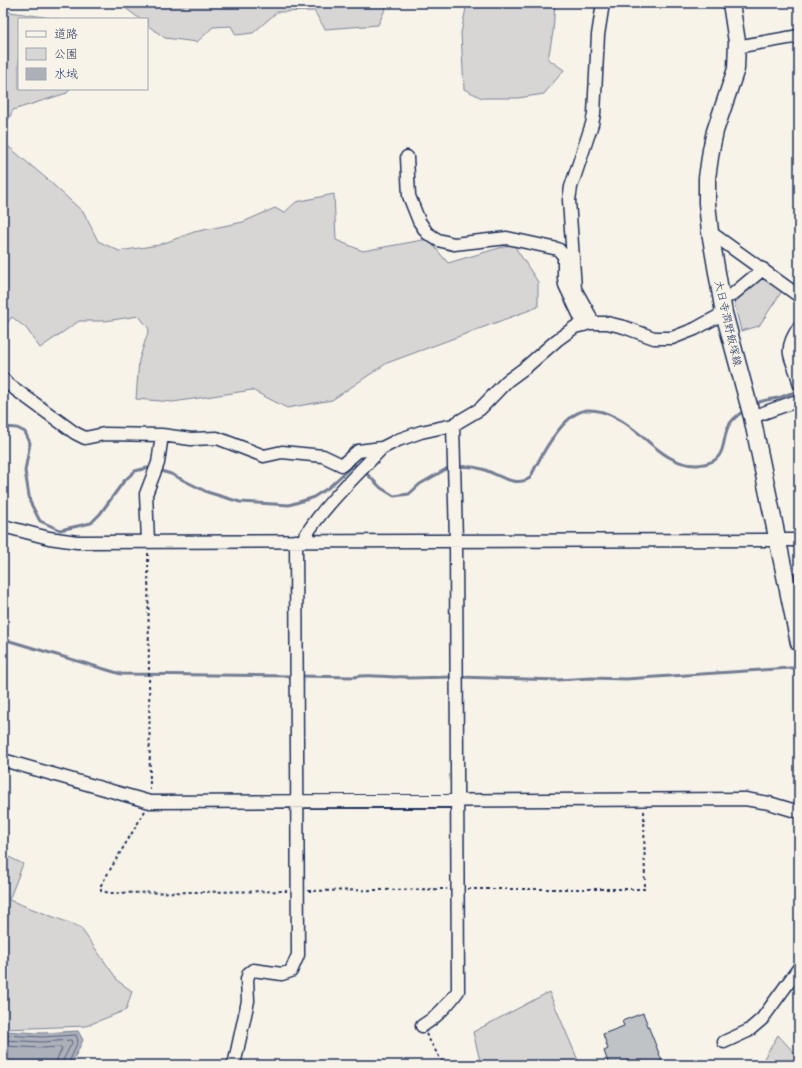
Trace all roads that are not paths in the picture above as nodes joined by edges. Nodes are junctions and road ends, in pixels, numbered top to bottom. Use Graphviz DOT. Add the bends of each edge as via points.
graph roads {
  1 [pos="603,3"];
  2 [pos="731,3"];
  3 [pos="799,36"];
  4 [pos="736,47"];
  5 [pos="407,157"];
  6 [pos="710,232"];
  7 [pos="763,269"];
  8 [pos="799,296"];
  9 [pos="723,305"];
  10 [pos="587,324"];
  11 [pos="799,327"];
  12 [pos="6,382"];
  13 [pos="799,383"];
  14 [pos="3,396"];
  15 [pos="799,402"];
  16 [pos="752,418"];
  17 [pos="453,425"];
  18 [pos="162,435"];
  19 [pos="382,448"];
  20 [pos="3,526"];
  21 [pos="456,540"];
  22 [pos="777,540"];
  23 [pos="799,540"];
  24 [pos="148,541"];
  25 [pos="299,541"];
  26 [pos="799,642"];
  27 [pos="3,760"];
  28 [pos="457,800"];
  29 [pos="296,801"];
  30 [pos="799,812"];
  31 [pos="799,968"];
  32 [pos="422,1026"];
  33 [pos="724,1042"];
  34 [pos="234,1065"];
  1 -- 10 [label="street" via="598,35 594,114 569,200 575,289 590,316"];
  2 -- 4 [label="main road, 大日寺潤野飯塚線"];
  3 -- 4 [label="street"];
  4 -- 6 [label="main road, 大日寺潤野飯塚線" via="736,69 710,150 707,203"];
  5 -- 10 [label="street" via="409,196 419,222 428,233 438,240 454,244 507,238 558,250 564,256 565,285"];
  6 -- 7 [label="street"];
  6 -- 9 [label="main road, 大日寺潤野飯塚線"];
  7 -- 8 [label="street"];
  7 -- 9 [label="street"];
  9 -- 10 [label="street" via="695,329 672,338 654,338 607,323"];
  9 -- 16 [label="main road, 大日寺潤野飯塚線"];
  10 -- 17 [label="street" via="575,328 557,340 507,381 480,409"];
  11 -- 13 [label="street" via="792,339 790,353"];
  12 -- 14 [label="street"];
  12 -- 18 [label="street" via="85,438 104,434"];
  15 -- 16 [label="street"];
  16 -- 22 [label="main road, 大日寺潤野飯塚線"];
  17 -- 19 [label="street" via="421,432"];
  17 -- 21 [label="street"];
  18 -- 19 [label="street" via="191,439 218,438 264,456 282,452 323,456 342,465 358,451"];
  18 -- 24 [label="street" via="158,463 146,494"];
  19 -- 25 [label="street"];
  20 -- 24 [label="street" via="49,538 77,542"];
  21 -- 22 [label="street"];
  21 -- 25 [label="street"];
  21 -- 28 [label="street"];
  22 -- 23 [label="street"];
  22 -- 26 [label="main road, 大日寺潤野飯塚線"];
  24 -- 25 [label="street"];
  25 -- 29 [label="street"];
  27 -- 29 [label="street" via="150,802"];
  28 -- 29 [label="street"];
  28 -- 30 [label="street" via="745,799"];
  28 -- 32 [label="street" via="458,991 449,1004"];
  29 -- 34 [label="street" via="298,955 291,971 282,974 253,970 249,973 248,1001"];
  31 -- 33 [label="street" via="762,1018 748,1031"];
}
